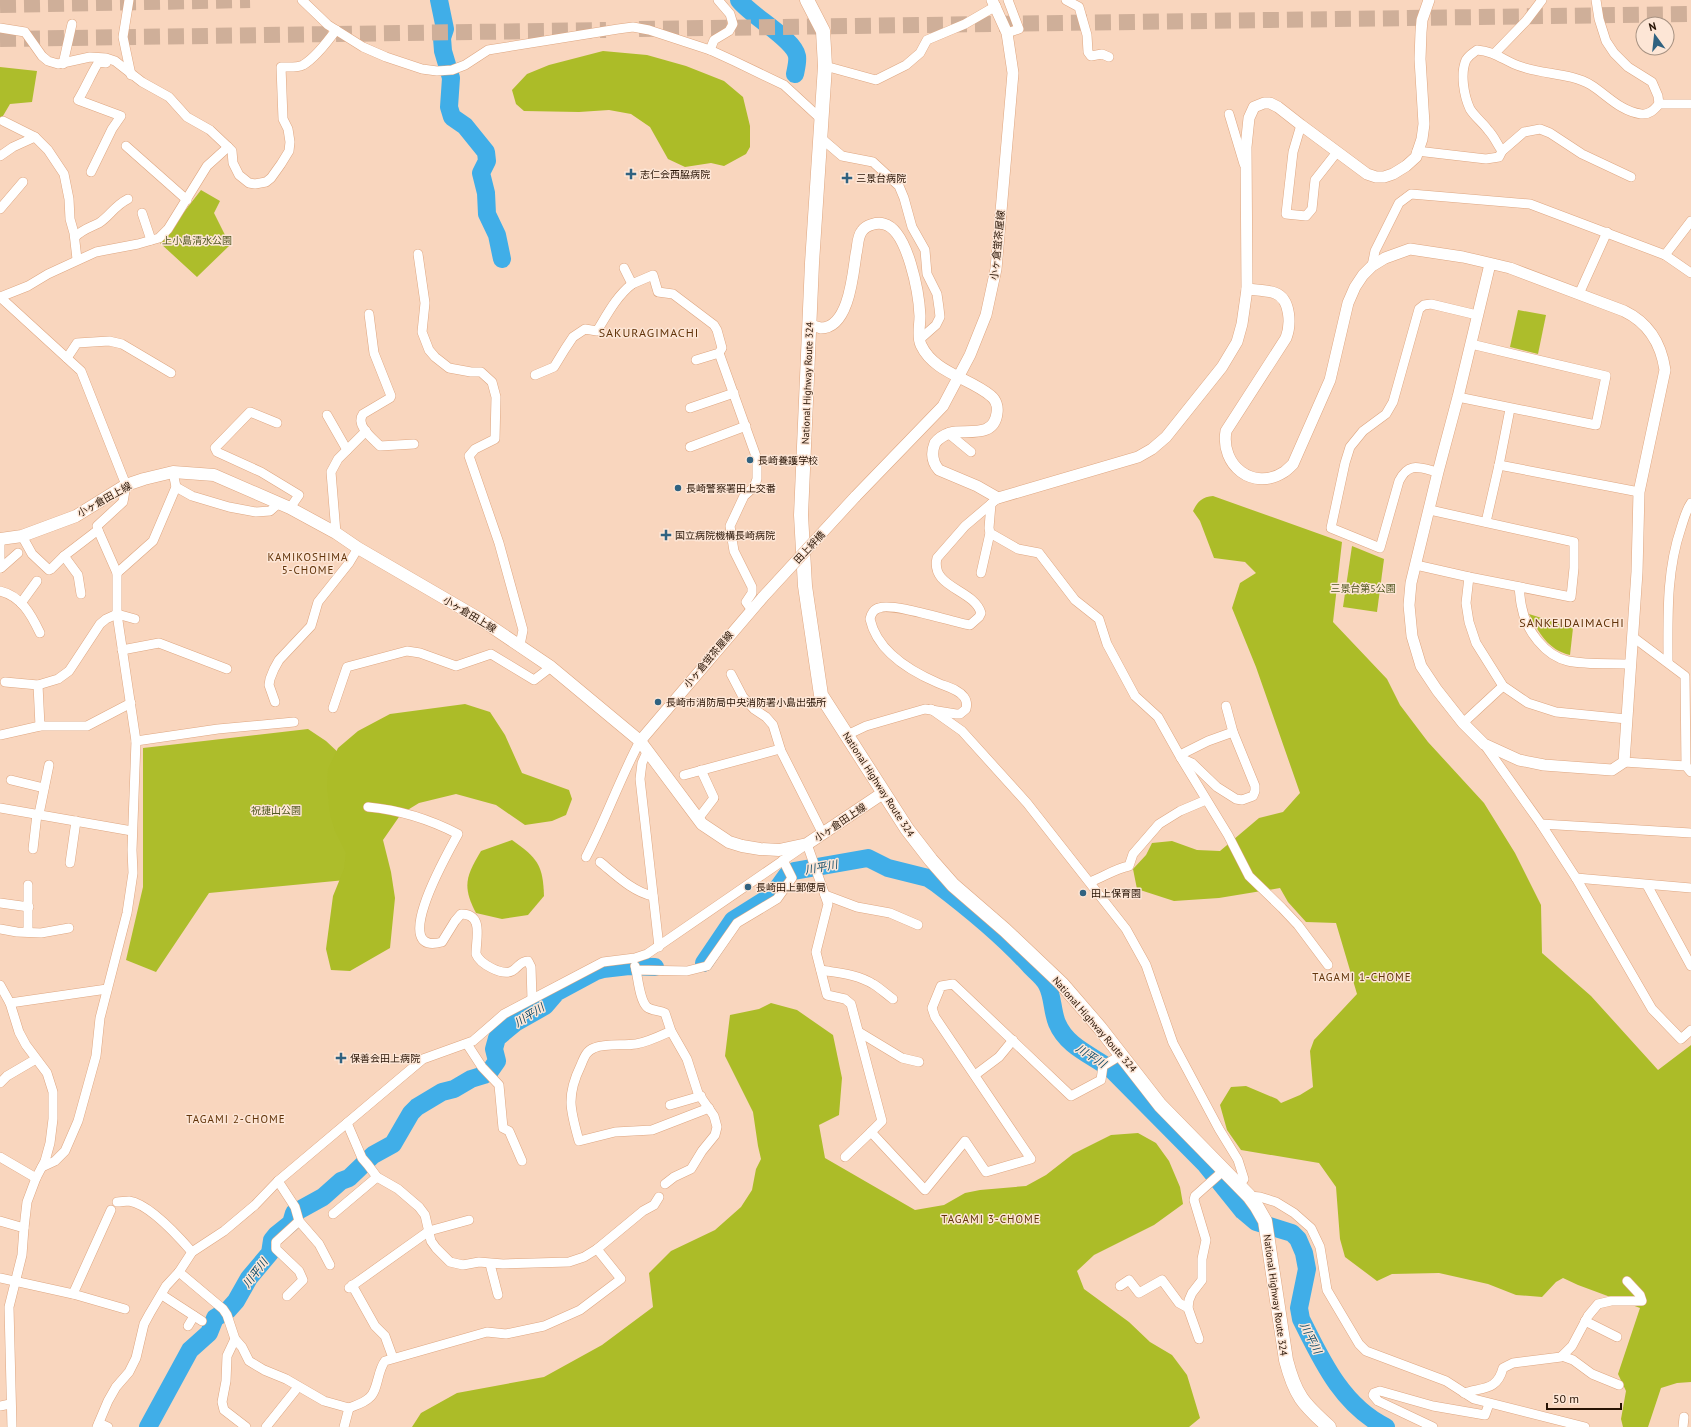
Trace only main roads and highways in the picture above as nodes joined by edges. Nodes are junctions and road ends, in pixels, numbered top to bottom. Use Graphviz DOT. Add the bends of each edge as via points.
graph roads {
  1 [pos="807,0"];
  2 [pos="0,539"];
  3 [pos="884,793"];
  4 [pos="1329,1427"];
  1 -- 3 [label="highway, National Highway Route 324" via="823,31 825,66 812,263 801,515 802,550 821,695"];
  2 -- 3 [label="main road, 小ヶ倉田上線" via="22,536 76,516 126,485 173,472 214,475 290,508 336,533 480,619 551,667 640,741 702,824 720,837 742,846 760,849 779,850 807,844"];
  3 -- 4 [label="highway, National Highway Route 324" via="907,829 942,873 1062,984 1160,1105 1257,1207 1265,1221 1290,1376 1301,1401"];
}
